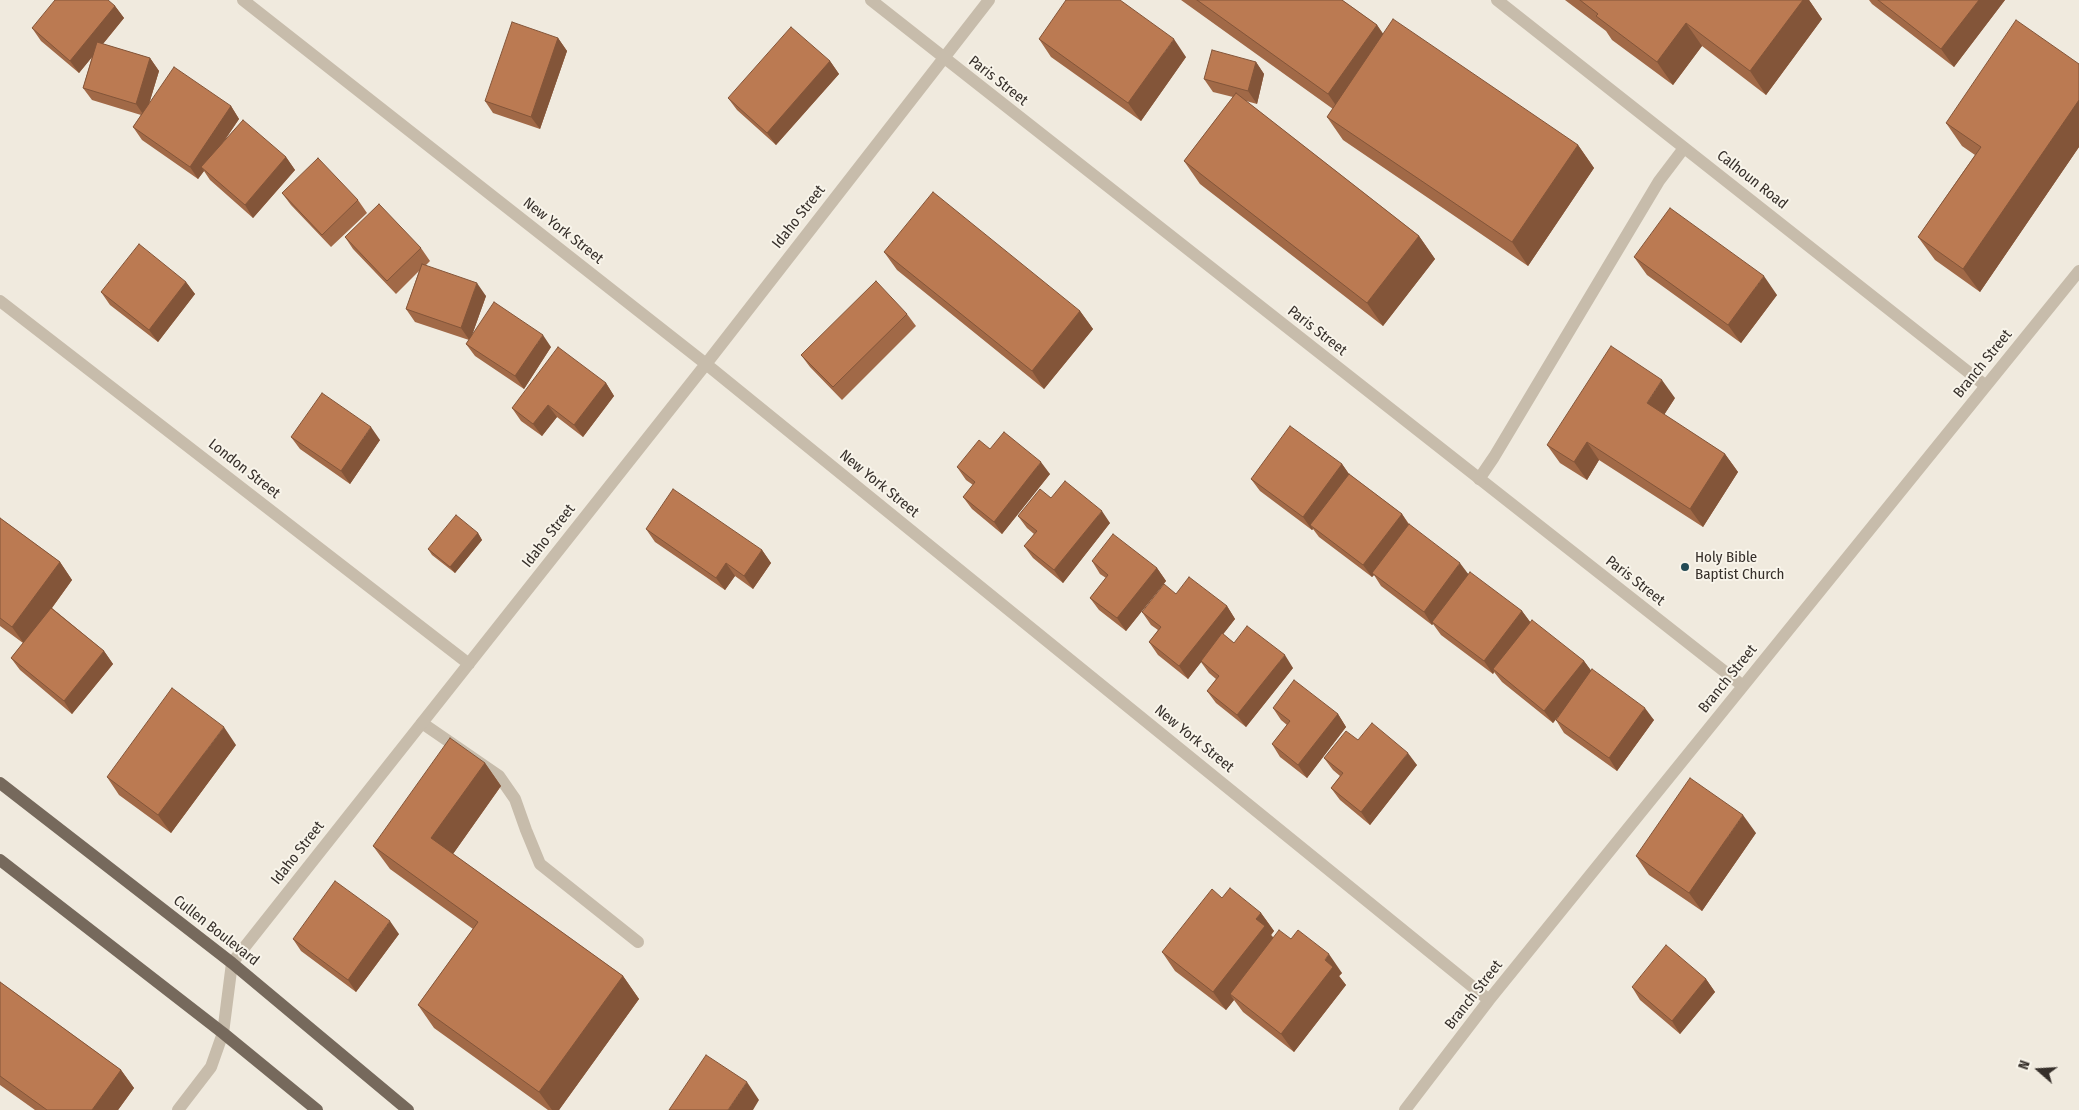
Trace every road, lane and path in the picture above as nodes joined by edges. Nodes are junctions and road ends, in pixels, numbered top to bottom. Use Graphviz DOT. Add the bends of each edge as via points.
graph roads {
  1 [pos="243,0"];
  2 [pos="871,0"];
  3 [pos="989,0"];
  4 [pos="1497,0"];
  5 [pos="943,58"];
  6 [pos="1684,148"];
  7 [pos="2079,271"];
  8 [pos="0,300"];
  9 [pos="706,364"];
  10 [pos="1986,386"];
  11 [pos="1479,478"];
  12 [pos="469,664"];
  13 [pos="1743,686"];
  14 [pos="422,723"];
  15 [pos="0,783"];
  16 [pos="0,860"];
  17 [pos="638,942"];
  18 [pos="232,963"];
  19 [pos="1489,1000"];
  20 [pos="223,1033"];
  21 [pos="178,1110"];
  22 [pos="317,1110"];
  23 [pos="408,1110"];
  24 [pos="1405,1110"];
  1 -- 9 [label="street, New York Street"];
  2 -- 5 [label="street, Paris Street"];
  3 -- 5 [label="street, Idaho Street"];
  4 -- 6 [label="street, Calhoun Road"];
  5 -- 9 [label="street, Idaho Street"];
  5 -- 11 [label="street, Paris Street"];
  6 -- 10 [label="street, Calhoun Road"];
  6 -- 11 [label="street" via="1659,181"];
  7 -- 10 [label="street, Branch Street"];
  8 -- 12 [label="street, London Street"];
  9 -- 12 [label="street, Idaho Street"];
  9 -- 19 [label="street, New York Street"];
  10 -- 13 [label="street, Branch Street"];
  11 -- 13 [label="street, Paris Street"];
  12 -- 14 [label="street, Idaho Street"];
  13 -- 19 [label="street, Branch Street"];
  14 -- 17 [label="street" via="499,776 515,798 540,864"];
  14 -- 18 [label="street, Idaho Street"];
  15 -- 18 [label="main road, Cullen Boulevard"];
  16 -- 20 [label="main road"];
  18 -- 20 [label="street"];
  18 -- 23 [label="main road, Cullen Boulevard"];
  19 -- 24 [label="street, Branch Street"];
  20 -- 21 [label="street" via="211,1067"];
  20 -- 22 [label="main road"];
}
